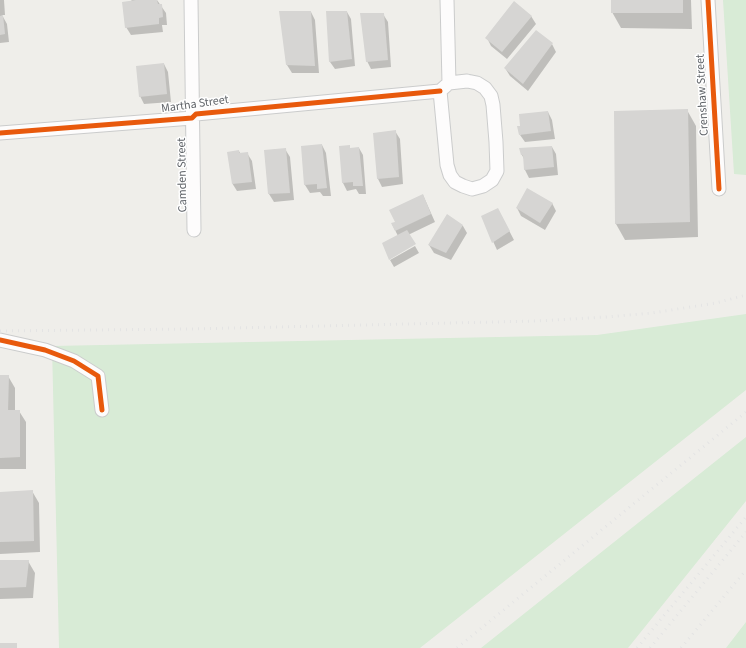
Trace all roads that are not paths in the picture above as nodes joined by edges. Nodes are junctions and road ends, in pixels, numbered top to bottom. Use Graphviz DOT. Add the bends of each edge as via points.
graph roads {
  1 [pos="191,0"];
  2 [pos="447,0"];
  3 [pos="708,0"];
  4 [pos="444,87"];
  5 [pos="192,118"];
  6 [pos="0,133"];
  7 [pos="719,189"];
  8 [pos="194,230"];
  9 [pos="0,340"];
  10 [pos="102,410"];
  1 -- 5 [label="street, Camden Street"];
  2 -- 4 [label="street"];
  3 -- 7 [label="street, Crenshaw Street"];
  4 -- 4 [label="street, Martha Street" via="447,165 450,175 455,182 463,186 483,186 492,180 497,171 491,96 485,88 467,81"];
  4 -- 5 [label="street, Martha Street" via="196,114"];
  5 -- 6 [label="street, Martha Street"];
  5 -- 8 [label="street, Camden Street"];
  9 -- 10 [label="street" via="46,350 74,361 98,376"];
}
